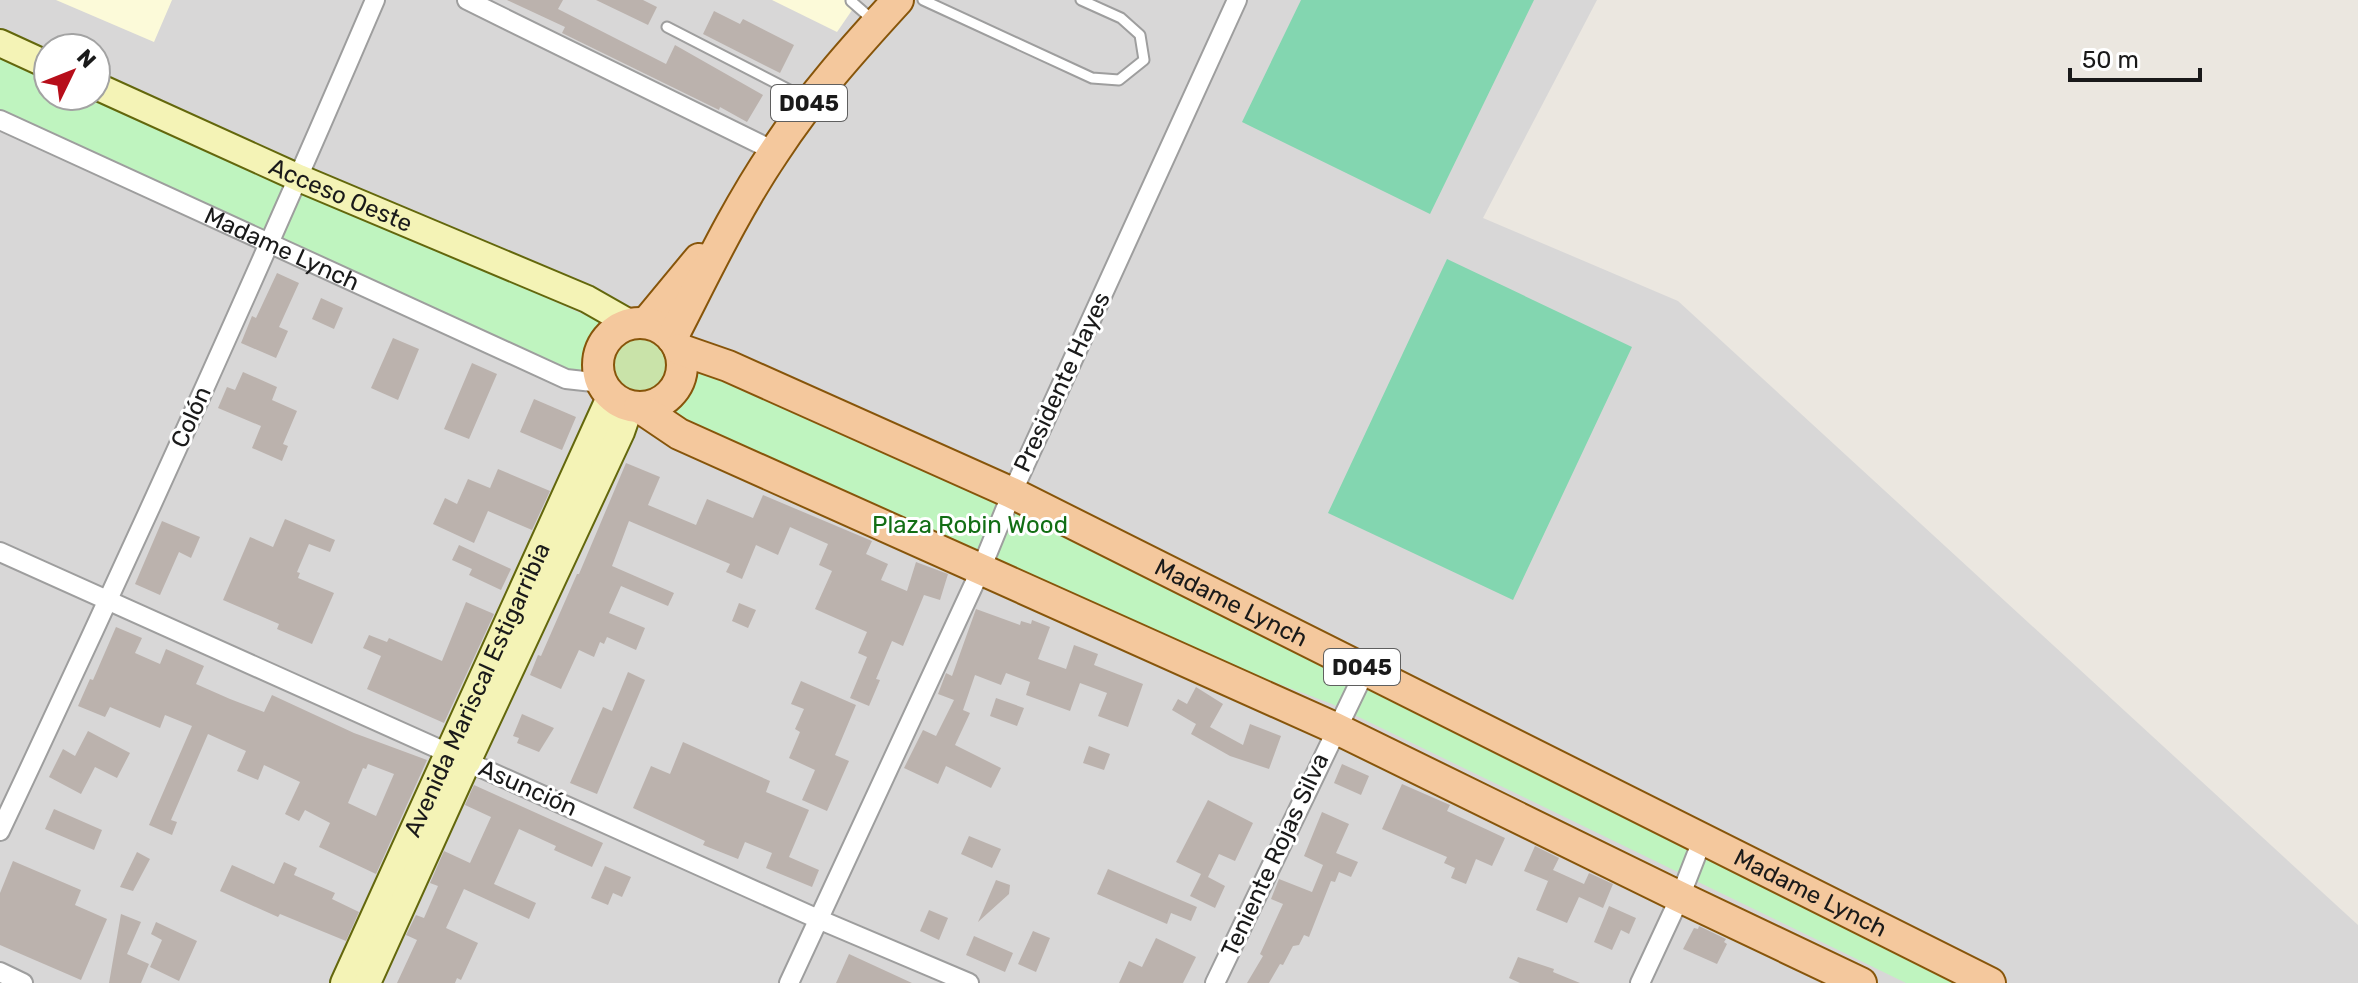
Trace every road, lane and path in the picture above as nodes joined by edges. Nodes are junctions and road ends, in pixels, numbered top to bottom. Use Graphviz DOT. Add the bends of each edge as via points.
graph roads {
  1 [pos="375,0"];
  2 [pos="467,0"];
  3 [pos="898,0"];
  4 [pos="923,0"];
  5 [pos="1081,0"];
  6 [pos="1237,0"];
  7 [pos="851,1"];
  8 [pos="877,23"];
  9 [pos="667,27"];
  10 [pos="0,43"];
  11 [pos="32,58"];
  12 [pos="112,93"];
  13 [pos="810,101"];
  14 [pos="0,120"];
  15 [pos="774,151"];
  16 [pos="299,178"];
  17 [pos="734,218"];
  18 [pos="270,241"];
  19 [pos="629,328"];
  20 [pos="676,343"];
  21 [pos="616,392"];
  22 [pos="1012,493"];
  23 [pos="0,552"];
  24 [pos="981,569"];
  25 [pos="110,600"];
  26 [pos="1366,669"];
  27 [pos="1335,728"];
  28 [pos="459,756"];
  29 [pos="0,831"];
  30 [pos="1703,838"];
  31 [pos="1680,897"];
  32 [pos="818,919"];
  33 [pos="0,972"];
  34 [pos="23,983"];
  35 [pos="344,983"];
  36 [pos="367,983"];
  37 [pos="789,983"];
  38 [pos="969,983"];
  39 [pos="1215,983"];
  40 [pos="1640,983"];
  41 [pos="1861,983"];
  42 [pos="1990,983"];
  1 -- 16 [label="street, Colón"];
  2 -- 15 [label="street"];
  3 -- 8 [label="main road, D045"];
  4 -- 5 [label="lane" via="1092,78 1119,80 1144,60 1140,35 1121,18"];
  6 -- 22 [label="street, Presidente Hayes"];
  7 -- 8 [label="lane"];
  8 -- 13 [label="main road, D045"];
  9 -- 13 [label="lane"];
  10 -- 11 [label="main road"];
  12 -- 16 [label="main road, Acceso Oeste"];
  13 -- 15 [label="main road, D045"];
  14 -- 18 [label="street, Madame Lynch"];
  15 -- 17 [label="main road, D045"];
  16 -- 18 [label="street, Colón"];
  16 -- 19 [label="main road, Acceso Oeste" via="587,299"];
  17 -- 19 [label="main road, D045"];
  17 -- 20 [label="main road, D045"];
  18 -- 21 [label="street, Madame Lynch" via="566,379"];
  18 -- 25 [label="street, Colón"];
  19 -- 20 [label="main road, D045" via="656,326"];
  19 -- 21 [label="main road, D045" via="600,352"];
  20 -- 21 [label="main road, D045" via="682,367 675,389 658,403"];
  20 -- 22 [label="main road, Madame Lynch / D045"];
  21 -- 24 [label="main road, D045" via="679,434"];
  21 -- 28 [label="main road, Avenida Mariscal Estigarribia"];
  22 -- 24 [label="street, Presidente Hayes"];
  22 -- 26 [label="main road, Madame Lynch / D045"];
  23 -- 25 [label="street, Asunción"];
  24 -- 27 [label="main road, D045"];
  24 -- 32 [label="street, Presidente Hayes"];
  25 -- 28 [label="street, Asunción"];
  25 -- 29 [label="street, Colón"];
  26 -- 27 [label="street, Teniente Rojas Silva"];
  26 -- 30 [label="main road, Madame Lynch / D045"];
  27 -- 31 [label="main road, D045"];
  27 -- 39 [label="street, Teniente Rojas Silva"];
  28 -- 32 [label="street, Asunción"];
  28 -- 35 [label="main road, Avenida Mariscal Estigarribia"];
  28 -- 36 [label="main road, Avenida Mariscal Estigarribia"];
  30 -- 31 [label="street"];
  30 -- 42 [label="main road, Madame Lynch / D045"];
  31 -- 40 [label="street"];
  31 -- 41 [label="main road, D045"];
  32 -- 37 [label="street, Presidente Hayes"];
  32 -- 38 [label="street, Asunción"];
  33 -- 34 [label="street"];
}
